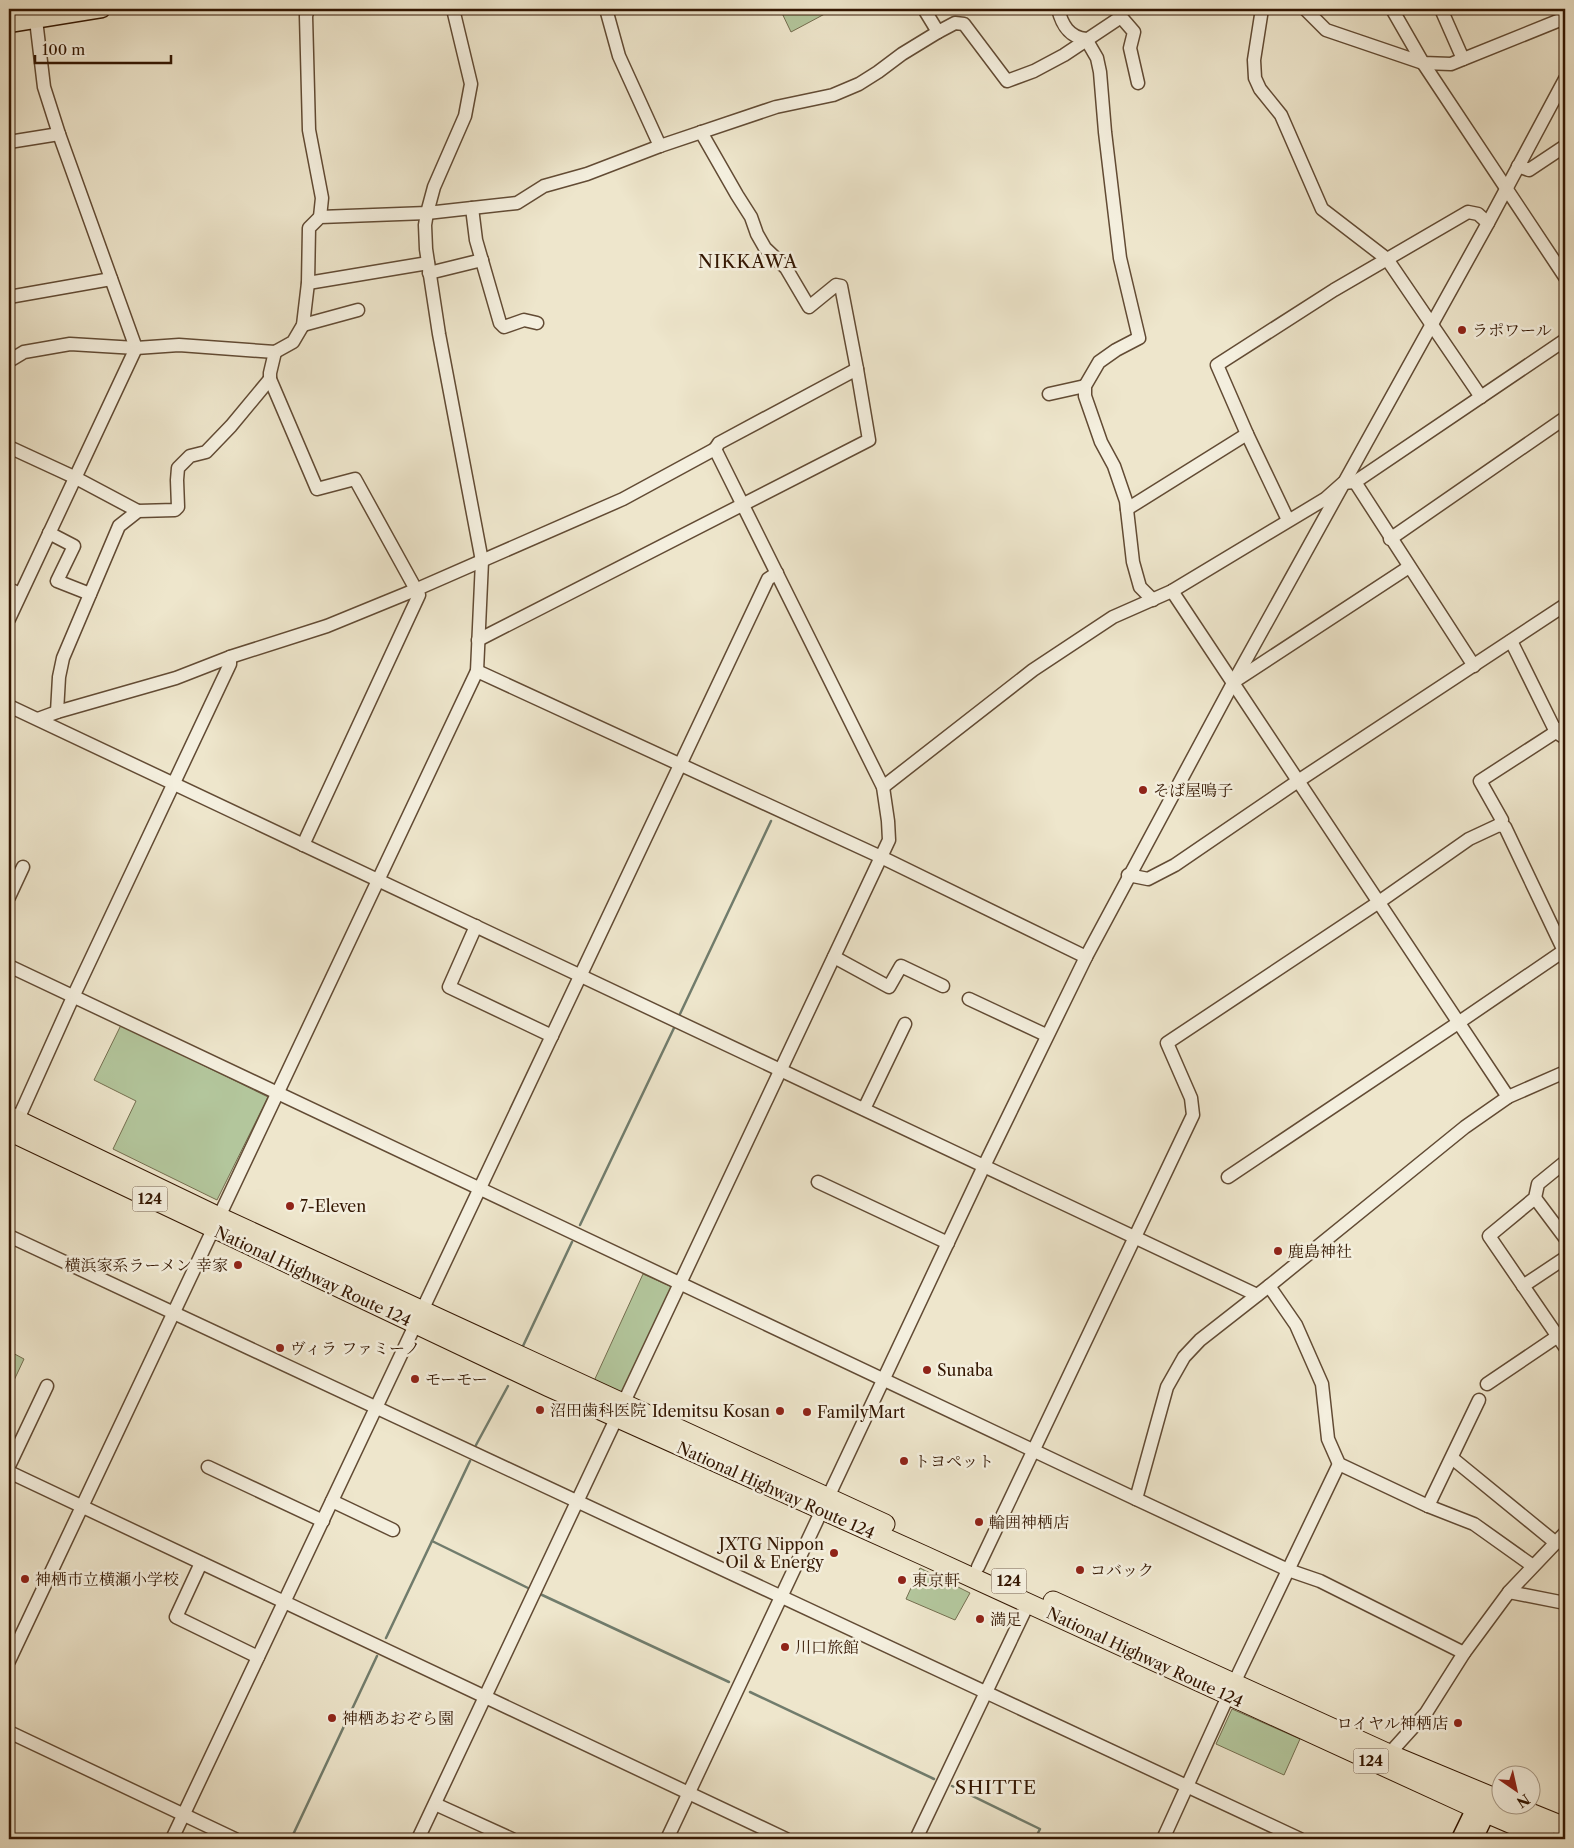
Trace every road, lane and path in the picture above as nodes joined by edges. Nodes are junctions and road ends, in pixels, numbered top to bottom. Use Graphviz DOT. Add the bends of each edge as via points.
graph roads {
  1 [pos="102,9"];
  2 [pos="308,9"];
  3 [pos="453,9"];
  4 [pos="606,9"];
  5 [pos="924,9"];
  6 [pos="1058,9"];
  7 [pos="1262,9"];
  8 [pos="1305,9"];
  9 [pos="1392,9"];
  10 [pos="1442,9"];
  11 [pos="1123,13"];
  12 [pos="37,14"];
  13 [pos="1565,18"];
  14 [pos="9,24"];
  15 [pos="938,32"];
  16 [pos="1086,39"];
  17 [pos="1463,59"];
  18 [pos="1423,63"];
  19 [pos="1565,79"];
  20 [pos="1138,83"];
  21 [pos="701,132"];
  22 [pos="59,134"];
  23 [pos="9,142"];
  24 [pos="660,146"];
  25 [pos="1565,146"];
  26 [pos="1518,166"];
  27 [pos="1506,189"];
  28 [pos="472,208"];
  29 [pos="427,213"];
  30 [pos="320,217"];
  31 [pos="1488,223"];
  32 [pos="1388,259"];
  33 [pos="482,260"];
  34 [pos="428,268"];
  35 [pos="1565,277"];
  36 [pos="111,279"];
  37 [pos="308,283"];
  38 [pos="9,297"];
  39 [pos="358,310"];
  40 [pos="537,323"];
  41 [pos="1430,324"];
  42 [pos="303,325"];
  43 [pos="1565,340"];
  44 [pos="136,348"];
  45 [pos="275,352"];
  46 [pos="9,361"];
  47 [pos="857,369"];
  48 [pos="270,379"];
  49 [pos="1085,386"];
  50 [pos="1049,394"];
  51 [pos="1481,397"];
  52 [pos="1565,418"];
  53 [pos="1248,434"];
  54 [pos="9,448"];
  55 [pos="715,449"];
  56 [pos="74,477"];
  57 [pos="1349,483"];
  58 [pos="742,504"];
  59 [pos="1128,509"];
  60 [pos="138,512"];
  61 [pos="1288,520"];
  62 [pos="49,533"];
  63 [pos="1390,539"];
  64 [pos="482,561"];
  65 [pos="1409,567"];
  66 [pos="777,573"];
  67 [pos="415,590"];
  68 [pos="1172,591"];
  69 [pos="14,592"];
  70 [pos="90,594"];
  71 [pos="1153,600"];
  72 [pos="1565,604"];
  73 [pos="9,619"];
  74 [pos="478,640"];
  75 [pos="1511,641"];
  76 [pos="230,657"];
  77 [pos="1474,666"];
  78 [pos="477,670"];
  79 [pos="1232,683"];
  80 [pos="9,706"];
  81 [pos="57,712"];
  82 [pos="38,719"];
  83 [pos="1562,732"];
  84 [pos="679,764"];
  85 [pos="1298,781"];
  86 [pos="173,785"];
  87 [pos="884,787"];
  88 [pos="1499,825"];
  89 [pos="303,845"];
  90 [pos="881,857"];
  91 [pos="22,867"];
  92 [pos="1128,876"];
  93 [pos="378,880"];
  94 [pos="9,897"];
  95 [pos="1379,902"];
  96 [pos="476,926"];
  97 [pos="1565,950"];
  98 [pos="834,957"];
  99 [pos="1086,957"];
  100 [pos="9,966"];
  101 [pos="580,976"];
  102 [pos="943,986"];
  103 [pos="74,997"];
  104 [pos="969,999"];
  105 [pos="906,1024"];
  106 [pos="1458,1024"];
  107 [pos="1046,1035"];
  108 [pos="552,1036"];
  109 [pos="781,1069"];
  110 [pos="1565,1072"];
  111 [pos="278,1094"];
  112 [pos="1508,1097"];
  113 [pos="864,1109"];
  114 [pos="11,1128"];
  115 [pos="1565,1162"];
  116 [pos="984,1166"];
  117 [pos="1228,1177"];
  118 [pos="818,1182"];
  119 [pos="479,1189"];
  120 [pos="1534,1198"];
  121 [pos="216,1223"];
  122 [pos="9,1236"];
  123 [pos="1135,1236"];
  124 [pos="1565,1238"];
  125 [pos="948,1243"];
  126 [pos="1565,1258"];
  127 [pos="680,1284"];
  128 [pos="1269,1286"];
  129 [pos="1523,1286"];
  130 [pos="1257,1294"];
  131 [pos="175,1312"];
  132 [pos="419,1318"];
  133 [pos="1562,1341"];
  134 [pos="884,1380"];
  135 [pos="1487,1384"];
  136 [pos="47,1386"];
  137 [pos="1479,1400"];
  138 [pos="376,1407"];
  139 [pos="618,1411"];
  140 [pos="1033,1451"];
  141 [pos="1452,1458"];
  142 [pos="1339,1464"];
  143 [pos="9,1466"];
  144 [pos="208,1467"];
  145 [pos="9,1472"];
  146 [pos="1136,1499"];
  147 [pos="332,1501"];
  148 [pos="577,1501"];
  149 [pos="825,1504"];
  150 [pos="1428,1506"];
  151 [pos="82,1507"];
  152 [pos="323,1521"];
  153 [pos="393,1530"];
  154 [pos="1565,1533"];
  155 [pos="1556,1543"];
  156 [pos="201,1563"];
  157 [pos="1533,1566"];
  158 [pos="978,1567"];
  159 [pos="1288,1570"];
  160 [pos="1509,1592"];
  161 [pos="781,1597"];
  162 [pos="284,1602"];
  163 [pos="1565,1603"];
  164 [pos="1028,1604"];
  165 [pos="1464,1653"];
  166 [pos="258,1657"];
  167 [pos="9,1661"];
  168 [pos="1231,1690"];
  169 [pos="986,1692"];
  170 [pos="484,1697"];
  171 [pos="9,1732"];
  172 [pos="1389,1754"];
  173 [pos="1186,1786"];
  174 [pos="688,1794"];
  175 [pos="434,1804"];
  176 [pos="1487,1804"];
  177 [pos="184,1815"];
  178 [pos="1537,1816"];
  179 [pos="1565,1827"];
  180 [pos="172,1839"];
  181 [pos="236,1839"];
  182 [pos="418,1839"];
  183 [pos="512,1839"];
  184 [pos="667,1839"];
  185 [pos="786,1839"];
  186 [pos="916,1839"];
  187 [pos="1163,1839"];
  188 [pos="1300,1839"];
  189 [pos="1460,1839"];
  190 [pos="1474,1839"];
  191 [pos="1547,1839"];
  1 -- 12 [label="main road"];
  2 -- 30 [label="street" via="309,130 322,198"];
  3 -- 29 [label="street" via="471,84 465,116 434,187"];
  4 -- 24 [label="street" via="619,56"];
  5 -- 15 [label="street"];
  6 -- 16 [label="street" via="1065,28 1078,38"];
  7 -- 32 [label="street" via="1254,60 1255,78 1260,89 1281,114 1322,210"];
  8 -- 18 [label="street" via="1326,30"];
  9 -- 18 [label="street"];
  10 -- 17 [label="street"];
  11 -- 16 [label="street"];
  11 -- 20 [label="street" via="1134,32 1130,48"];
  12 -- 14 [label="main road"];
  12 -- 22 [label="street" via="44,87"];
  13 -- 17 [label="street"];
  15 -- 16 [label="street" via="955,23 964,24 1007,80 1034,71"];
  15 -- 21 [label="street" via="850,88 833,95 776,107"];
  16 -- 49 [label="street" via="1097,58 1100,72 1120,258 1139,338 1099,362"];
  17 -- 18 [label="street" via="1451,64"];
  18 -- 27 [label="street"];
  19 -- 26 [label="street"];
  21 -- 24 [label="street"];
  21 -- 47 [label="street" via="751,217 765,248 786,268 808,307 836,285 841,286"];
  22 -- 23 [label="street"];
  22 -- 36 [label="street"];
  24 -- 28 [label="street" via="587,174 544,186 517,203"];
  25 -- 26 [label="street" via="1529,170"];
  26 -- 27 [label="street"];
  27 -- 31 [label="street"];
  27 -- 35 [label="street"];
  28 -- 29 [label="street"];
  28 -- 33 [label="street"];
  29 -- 30 [label="street"];
  29 -- 34 [label="street"];
  30 -- 37 [label="street" via="309,228"];
  31 -- 32 [label="street" via="1478,214 1468,212"];
  31 -- 41 [label="street"];
  32 -- 41 [label="street"];
  32 -- 53 [label="street" via="1217,365"];
  33 -- 34 [label="street"];
  33 -- 40 [label="street" via="500,323 504,327 524,320"];
  34 -- 37 [label="street"];
  34 -- 64 [label="street"];
  36 -- 38 [label="street"];
  36 -- 44 [label="street"];
  37 -- 42 [label="street"];
  39 -- 42 [label="street"];
  41 -- 51 [label="street"];
  41 -- 57 [label="street"];
  42 -- 45 [label="street" via="293,342"];
  43 -- 51 [label="street"];
  44 -- 45 [label="street" via="179,345"];
  44 -- 46 [label="street" via="70,344 24,352"];
  44 -- 56 [label="street"];
  45 -- 48 [label="street"];
  47 -- 55 [label="street" via="719,443"];
  47 -- 58 [label="street" via="869,440"];
  48 -- 60 [label="street" via="206,452 190,456 178,468 178,507 175,510"];
  48 -- 67 [label="street" via="317,489 355,480"];
  49 -- 50 [label="street"];
  49 -- 59 [label="street" via="1085,396 1101,442 1114,466"];
  51 -- 57 [label="street"];
  52 -- 63 [label="street"];
  53 -- 59 [label="street"];
  53 -- 61 [label="street"];
  54 -- 56 [label="street"];
  55 -- 58 [label="street"];
  55 -- 64 [label="street" via="623,499"];
  56 -- 60 [label="street"];
  56 -- 62 [label="street"];
  57 -- 61 [label="street"];
  57 -- 63 [label="street"];
  57 -- 79 [label="street"];
  58 -- 66 [label="street"];
  58 -- 74 [label="street"];
  59 -- 71 [label="street" via="1133,562 1140,587"];
  60 -- 70 [label="street" via="119,526"];
  61 -- 68 [label="street"];
  62 -- 69 [label="street"];
  62 -- 70 [label="street" via="74,546 58,581"];
  63 -- 65 [label="street"];
  64 -- 67 [label="street"];
  64 -- 74 [label="street"];
  65 -- 77 [label="street"];
  65 -- 79 [label="street"];
  66 -- 84 [label="street" via="768,579"];
  66 -- 87 [label="street"];
  67 -- 76 [label="street" via="327,626"];
  67 -- 89 [label="street" via="419,595"];
  68 -- 71 [label="street"];
  68 -- 79 [label="street"];
  69 -- 73 [label="street"];
  70 -- 81 [label="street" via="63,658"];
  71 -- 87 [label="street" via="1114,617 1034,670"];
  72 -- 75 [label="street"];
  74 -- 78 [label="street"];
  75 -- 77 [label="street"];
  75 -- 83 [label="street"];
  76 -- 81 [label="street" via="176,678"];
  76 -- 86 [label="street" via="230,664"];
  77 -- 85 [label="street"];
  78 -- 84 [label="street"];
  78 -- 93 [label="street"];
  79 -- 85 [label="street"];
  79 -- 92 [label="street"];
  80 -- 82 [label="street"];
  81 -- 82 [label="street"];
  82 -- 86 [label="street"];
  83 -- 88 [label="street" via="1480,781 1502,820"];
  84 -- 90 [label="street"];
  84 -- 101 [label="street"];
  85 -- 92 [label="street" via="1175,865 1148,879"];
  85 -- 95 [label="street"];
  86 -- 89 [label="street"];
  86 -- 103 [label="street"];
  87 -- 90 [label="street" via="889,840"];
  88 -- 95 [label="street" via="1470,839"];
  88 -- 97 [label="street" via="1505,827"];
  89 -- 93 [label="street"];
  90 -- 98 [label="street"];
  90 -- 99 [label="street"];
  91 -- 94 [label="street"];
  92 -- 99 [label="street"];
  93 -- 96 [label="street"];
  93 -- 111 [label="street"];
  95 -- 106 [label="street"];
  95 -- 123 [label="street" via="1167,1043 1192,1098 1194,1115"];
  96 -- 101 [label="street"];
  96 -- 108 [label="street" via="449,987"];
  97 -- 106 [label="street"];
  98 -- 102 [label="street" via="888,987 901,966"];
  98 -- 109 [label="street"];
  99 -- 107 [label="street"];
  100 -- 103 [label="street"];
  101 -- 108 [label="street"];
  101 -- 109 [label="street"];
  103 -- 111 [label="street"];
  103 -- 114 [label="street"];
  104 -- 107 [label="street"];
  105 -- 113 [label="street"];
  106 -- 112 [label="street"];
  106 -- 117 [label="street"];
  107 -- 116 [label="street"];
  108 -- 119 [label="street"];
  109 -- 113 [label="street"];
  109 -- 127 [label="street"];
  110 -- 112 [label="street"];
  111 -- 119 [label="street"];
  111 -- 121 [label="street"];
  112 -- 128 [label="street" via="1465,1127"];
  113 -- 116 [label="street"];
  114 -- 121 [label="highway, National Highway Route 124 / 124"];
  115 -- 120 [label="street" via="1538,1184"];
  116 -- 123 [label="street"];
  116 -- 125 [label="street"];
  118 -- 125 [label="street"];
  119 -- 127 [label="street"];
  119 -- 132 [label="street"];
  120 -- 124 [label="street"];
  120 -- 129 [label="street" via="1489,1236"];
  121 -- 131 [label="street"];
  121 -- 132 [label="highway, National Highway Route 124 / 124"];
  122 -- 131 [label="street"];
  123 -- 130 [label="street"];
  123 -- 140 [label="street"];
  125 -- 134 [label="street"];
  126 -- 129 [label="street"];
  127 -- 134 [label="street"];
  127 -- 139 [label="street"];
  128 -- 130 [label="street"];
  128 -- 142 [label="street" via="1296,1325 1322,1384 1328,1439"];
  129 -- 133 [label="street"];
  130 -- 146 [label="street" via="1184,1357 1167,1387"];
  131 -- 138 [label="street"];
  131 -- 151 [label="street"];
  132 -- 138 [label="street"];
  132 -- 139 [label="highway, National Highway Route 124 / 124"];
  133 -- 135 [label="street"];
  134 -- 140 [label="street"];
  134 -- 149 [label="street"];
  136 -- 143 [label="street"];
  137 -- 141 [label="street"];
  138 -- 147 [label="street"];
  138 -- 148 [label="street"];
  139 -- 148 [label="street"];
  139 -- 149 [label="highway, National Highway Route 124 / 124"];
  140 -- 146 [label="street"];
  140 -- 158 [label="street"];
  141 -- 150 [label="street"];
  141 -- 155 [label="street"];
  142 -- 150 [label="street"];
  142 -- 159 [label="street"];
  144 -- 152 [label="street"];
  145 -- 151 [label="street"];
  146 -- 159 [label="street"];
  147 -- 152 [label="street"];
  147 -- 153 [label="street"];
  148 -- 161 [label="street"];
  148 -- 170 [label="street"];
  149 -- 158 [label="highway, National Highway Route 124 / 124"];
  149 -- 161 [label="street"];
  149 -- 164 [label="highway, National Highway Route 124 / 124"];
  150 -- 157 [label="street" via="1474,1524"];
  151 -- 156 [label="street"];
  151 -- 167 [label="street"];
  152 -- 162 [label="street"];
  154 -- 155 [label="street"];
  155 -- 157 [label="street"];
  156 -- 162 [label="street"];
  156 -- 166 [label="street" via="176,1617"];
  157 -- 160 [label="street"];
  158 -- 168 [label="highway, National Highway Route 124 / 124"];
  159 -- 165 [label="street" via="1320,1581"];
  159 -- 168 [label="street"];
  160 -- 163 [label="street"];
  160 -- 165 [label="street"];
  161 -- 169 [label="street"];
  161 -- 174 [label="street"];
  162 -- 166 [label="street"];
  162 -- 170 [label="street"];
  164 -- 168 [label="highway, National Highway Route 124 / 124"];
  164 -- 169 [label="street"];
  165 -- 172 [label="street" via="1426,1713"];
  166 -- 177 [label="street"];
  168 -- 172 [label="highway, National Highway Route 124 / 124"];
  168 -- 173 [label="street"];
  168 -- 176 [label="highway, National Highway Route 124 / 124"];
  169 -- 173 [label="street"];
  169 -- 186 [label="street"];
  170 -- 174 [label="street"];
  170 -- 175 [label="street"];
  171 -- 177 [label="street"];
  172 -- 176 [label="highway, National Highway Route 124 / 124"];
  173 -- 187 [label="street"];
  173 -- 188 [label="street"];
  174 -- 184 [label="street"];
  174 -- 185 [label="street"];
  175 -- 182 [label="street"];
  175 -- 183 [label="street"];
  176 -- 189 [label="main road"];
  176 -- 190 [label="main road"];
  176 -- 191 [label="highway, National Highway Route 124 / 124"];
  177 -- 180 [label="street"];
  177 -- 181 [label="street"];
  178 -- 179 [label="highway"];
}
